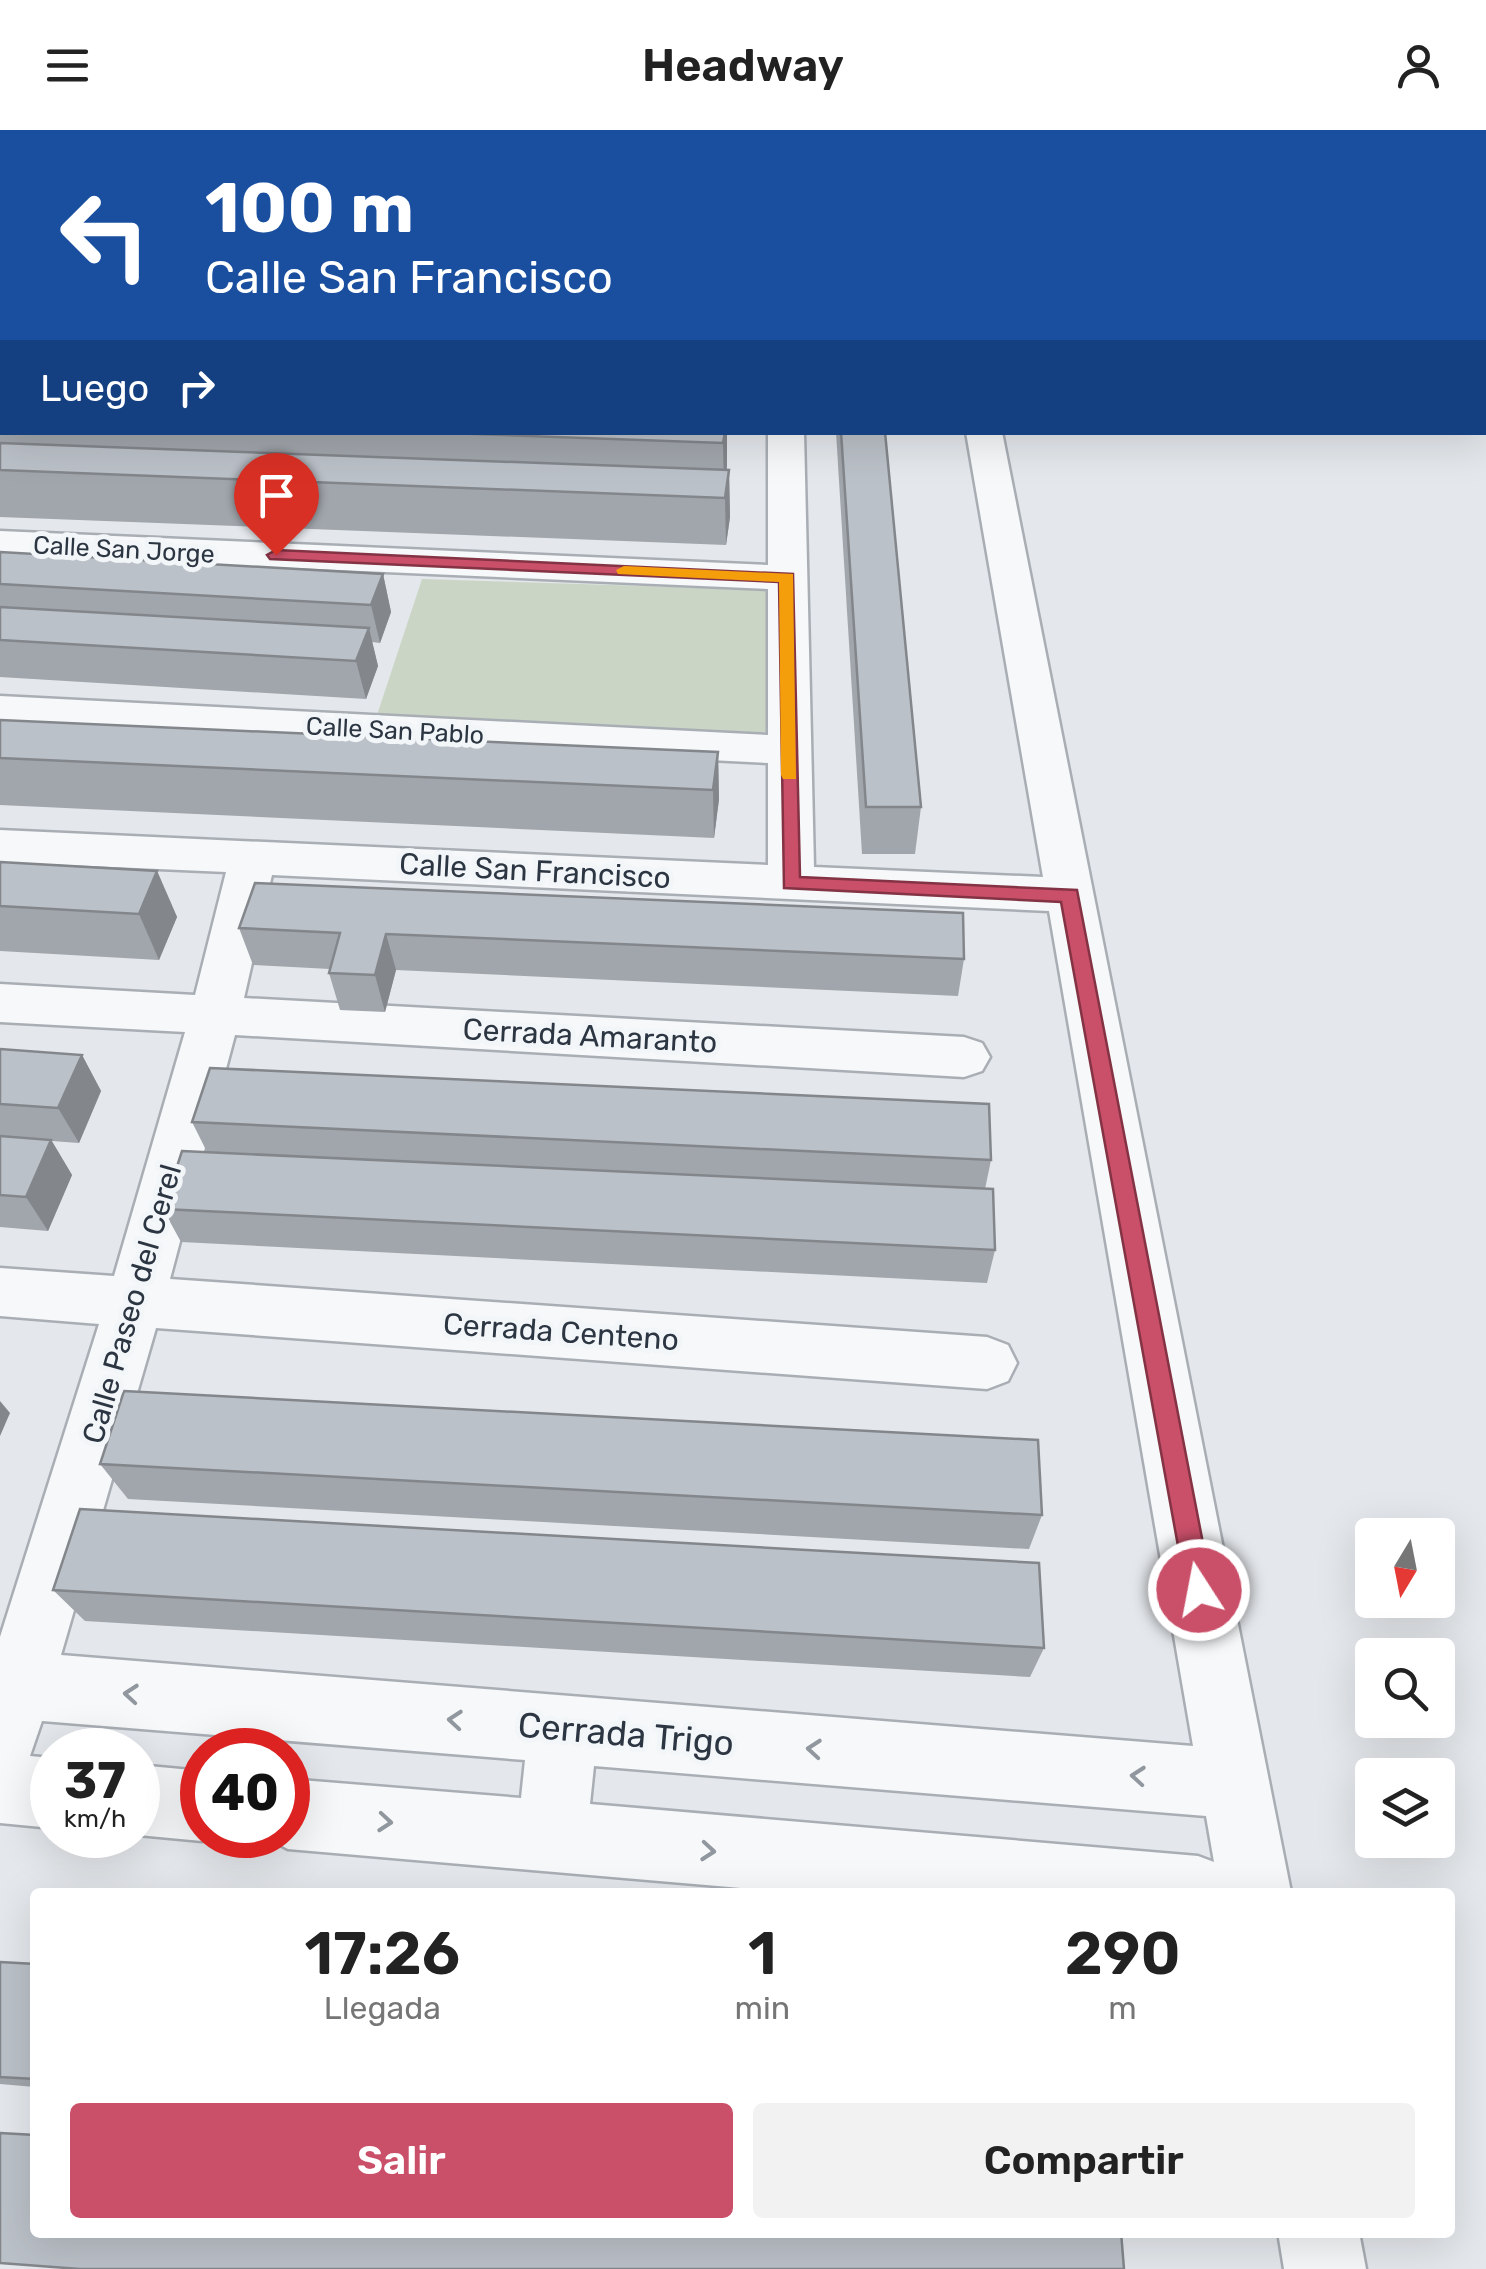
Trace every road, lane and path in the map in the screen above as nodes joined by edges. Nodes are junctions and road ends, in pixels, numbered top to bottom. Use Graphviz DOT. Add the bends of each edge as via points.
graph roads {
  1 [pos="786,435"];
  2 [pos="985,435"];
  3 [pos="0,543"];
  4 [pos="787,578"];
  5 [pos="0,710"];
  6 [pos="790,750"];
  7 [pos="0,846"];
  8 [pos="253,858"];
  9 [pos="791,883"];
  10 [pos="1070,895"];
  11 [pos="0,1003"];
  12 [pos="215,1015"];
  13 [pos="964,1056"];
  14 [pos="0,1292"];
  15 [pos="135,1302"];
  16 [pos="987,1364"];
  17 [pos="8,1716"];
  18 [pos="563,1729"];
  19 [pos="1235,1784"];
  20 [pos="0,1788"];
  21 [pos="30,1791"];
  22 [pos="310,1816"];
  23 [pos="552,1837"];
  24 [pos="1151,1888"];
  25 [pos="1254,1888"];
  26 [pos="1319,2238"];
  27 [pos="1325,2269"];
  1 -- 4 [label="street"];
  2 -- 10 [label="street"];
  3 -- 4 [label="street, Calle San Jorge"];
  4 -- 6 [label="street"];
  5 -- 6 [label="street, Calle San Pablo"];
  6 -- 9 [label="street"];
  7 -- 8 [label="street, Calle San Francisco"];
  8 -- 9 [label="street, Calle San Francisco"];
  8 -- 12 [label="street, Calle Paseo del Cerel"];
  9 -- 10 [label="street, Calle San Francisco"];
  10 -- 19 [label="street"];
  11 -- 12 [label="street, Cerrada Amaranto"];
  12 -- 13 [label="street, Cerrada Amaranto"];
  12 -- 15 [label="street, Calle Paseo del Cerel"];
  14 -- 15 [label="street, Cerrada Centeno"];
  15 -- 16 [label="street, Cerrada Centeno"];
  15 -- 17 [label="street, Calle Paseo del Cerel"];
  18 -- 17 [label="street, Cerrada Trigo, one-way"];
  19 -- 18 [label="street, Cerrada Trigo, one-way"];
  18 -- 23 [label="street"];
  19 -- 25 [label="street"];
  20 -- 21 [label="street"];
  22 -- 23 [label="street, one-way"];
  23 -- 24 [label="street, one-way"];
  26 -- 27 [label="street"];
}
